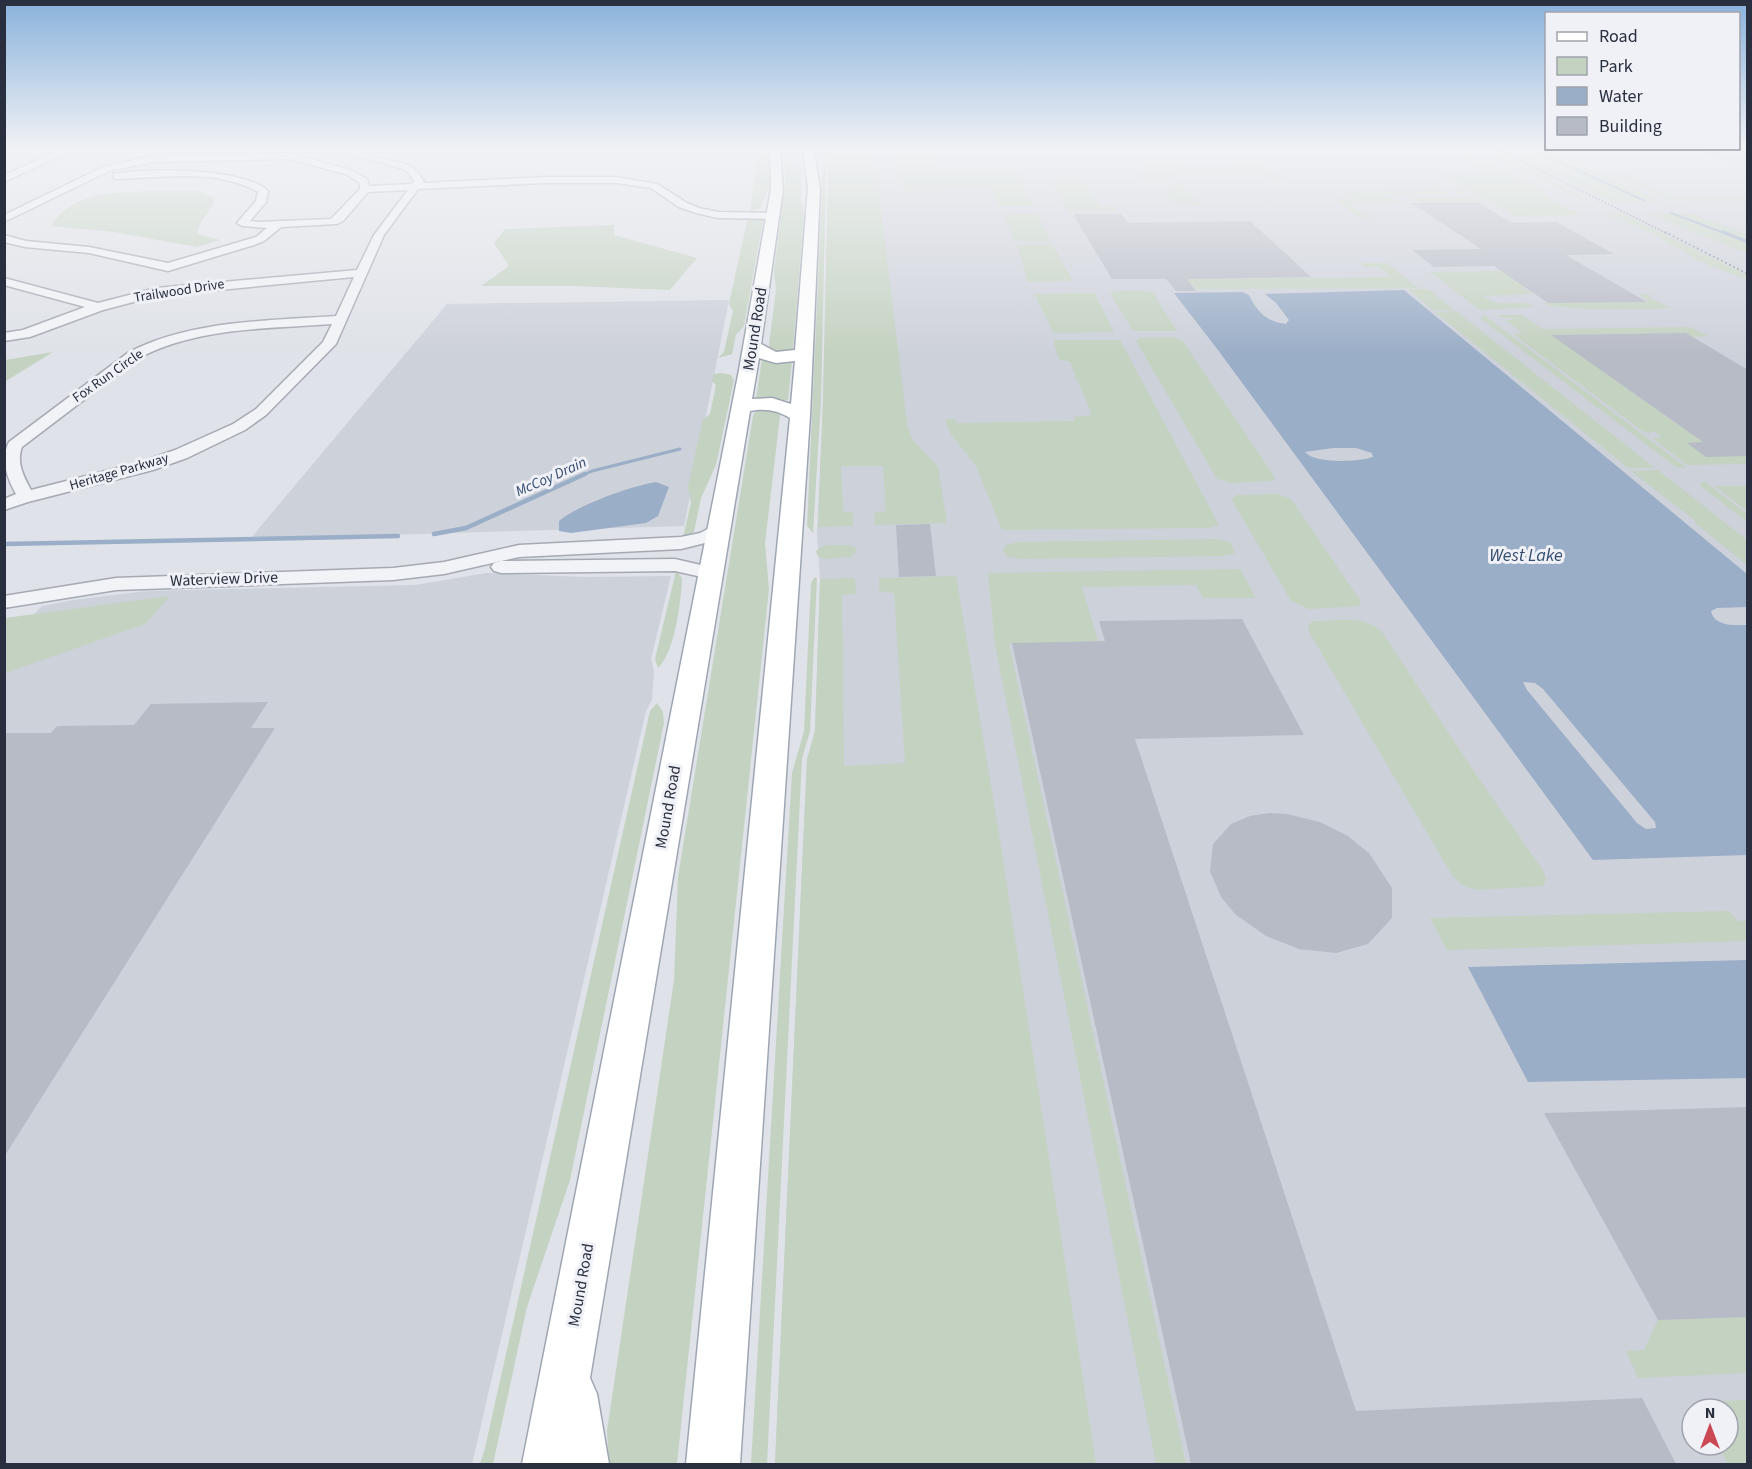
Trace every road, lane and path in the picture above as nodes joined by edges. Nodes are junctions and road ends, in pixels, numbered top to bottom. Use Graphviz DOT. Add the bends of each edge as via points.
graph roads {
  1 [pos="247,217"];
  2 [pos="341,217"];
  3 [pos="393,217"];
  4 [pos="772,217"];
  5 [pos="812,217"];
  6 [pos="278,224"];
  7 [pos="4,238"];
  8 [pos="360,273"];
  9 [pos="4,281"];
  10 [pos="98,307"];
  11 [pos="342,319"];
  12 [pos="4,337"];
  13 [pos="752,346"];
  14 [pos="804,353"];
  15 [pos="741,408"];
  16 [pos="800,416"];
  17 [pos="26,497"];
  18 [pos="4,505"];
  19 [pos="715,551"];
  20 [pos="444,568"];
  21 [pos="4,602"];
  22 [pos="568,1358"];
  23 [pos="549,1464"];
  24 [pos="582,1464"];
  25 [pos="713,1464"];
  1 -- 6 [label="street" via="242,223"];
  2 -- 6 [label="street" via="333,222"];
  3 -- 8 [label="street, Heritage Parkway"];
  4 -- 13 [label="main road, Mound Road"];
  5 -- 14 [label="main road, Mound Road"];
  6 -- 7 [label="street" via="250,243 168,267"];
  8 -- 10 [label="street, Trailwood Drive" via="183,288"];
  8 -- 11 [label="street, Heritage Parkway"];
  9 -- 10 [label="street"];
  10 -- 12 [label="street, Trailwood Drive" via="25,334"];
  11 -- 17 [label="street, Heritage Parkway" via="329,344 261,412 238,427 147,466"];
  11 -- 17 [label="street, Fox Run Circle" via="210,330 143,350 15,445 10,452 10,465"];
  13 -- 14 [label="main road" via="772,357"];
  13 -- 15 [label="main road, Mound Road"];
  14 -- 16 [label="main road, Mound Road"];
  15 -- 16 [label="main road" via="777,404"];
  15 -- 19 [label="main road, Mound Road"];
  16 -- 25 [label="main road, Mound Road"];
  17 -- 18 [label="street, Heritage Parkway"];
  19 -- 20 [label="street, Waterview Drive" via="691,567"];
  19 -- 20 [label="street, Waterview Drive" via="706,537 681,543 519,551"];
  19 -- 22 [label="main road, Mound Road"];
  20 -- 21 [label="street, Waterview Drive" via="393,574 135,582"];
  22 -- 23 [label="main road, Mound Road"];
  22 -- 24 [label="main road"];
}
